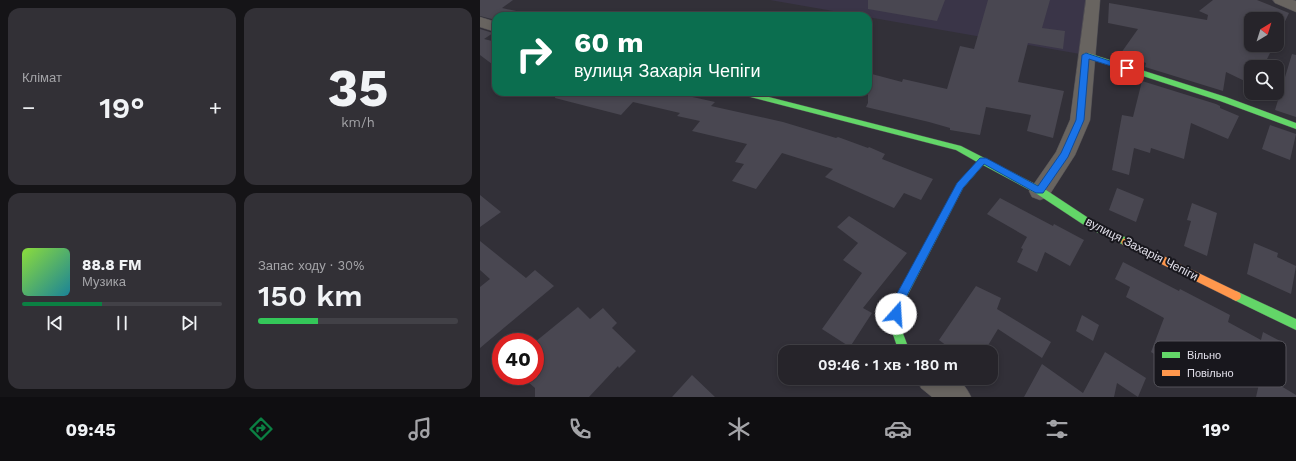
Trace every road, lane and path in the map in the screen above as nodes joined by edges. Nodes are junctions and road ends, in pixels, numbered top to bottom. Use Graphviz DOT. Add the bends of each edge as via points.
graph roads {
  1 [pos="1093,0"];
  2 [pos="1280,0"];
  3 [pos="1296,7"];
  4 [pos="480,22"];
  5 [pos="492,26"];
  6 [pos="1086,55"];
  7 [pos="755,96"];
  8 [pos="1296,126"];
  9 [pos="983,160"];
  10 [pos="1040,191"];
  11 [pos="1296,325"];
  12 [pos="902,345"];
  13 [pos="940,385"];
  14 [pos="956,397"];
  1 -- 6 [label="street"];
  2 -- 3 [label="street"];
  4 -- 5 [label="street"];
  6 -- 8 [label="street" via="1224,99"];
  6 -- 10 [label="street" via="1080,120 1065,155"];
  7 -- 9 [label="street, вулиця Захарія Чепіги" via="958,148"];
  9 -- 10 [label="street, вулиця Захарія Чепіги"];
  9 -- 12 [label="street" via="960,186 897,305 894,323"];
  10 -- 11 [label="street, вулиця Захарія Чепіги" via="1093,226"];
  13 -- 14 [label="street"];
}
